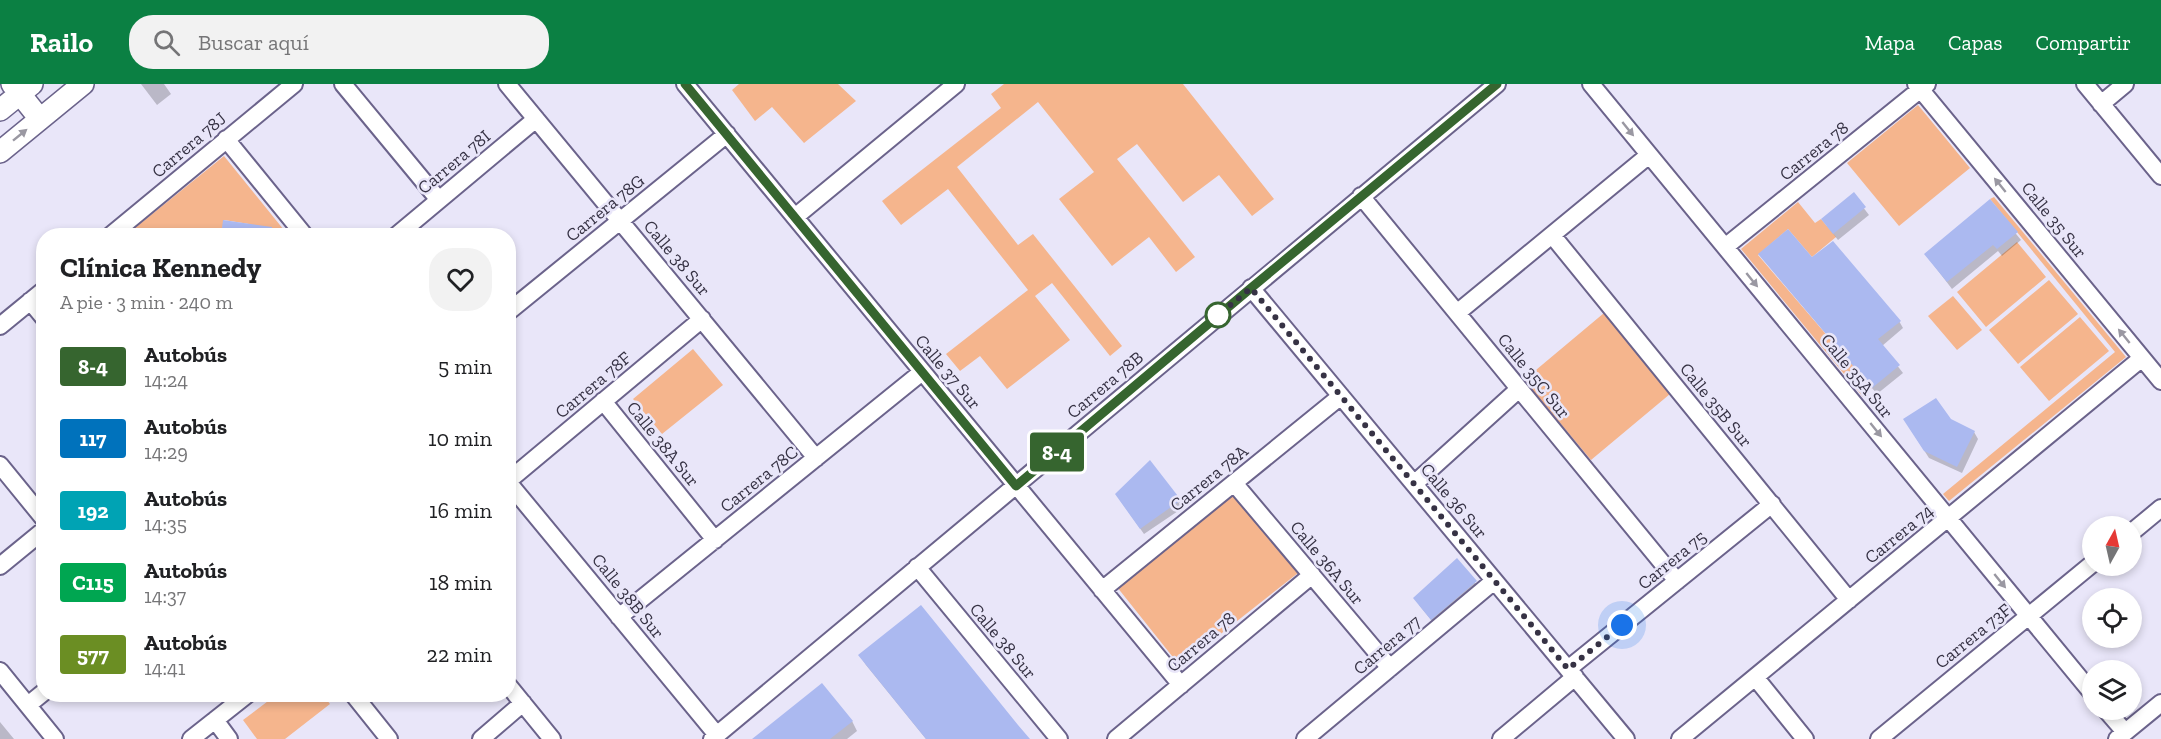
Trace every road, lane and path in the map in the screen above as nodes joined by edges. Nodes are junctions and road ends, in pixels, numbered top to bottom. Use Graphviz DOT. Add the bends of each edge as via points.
graph roads {
  1 [pos="83,84"];
  2 [pos="294,84"];
  3 [pos="343,84"];
  4 [pos="507,84"];
  5 [pos="685,84"];
  6 [pos="956,84"];
  7 [pos="1497,84"];
  8 [pos="1591,84"];
  9 [pos="2085,84"];
  10 [pos="2125,84"];
  11 [pos="1921,86"];
  12 [pos="21,87"];
  13 [pos="2101,104"];
  14 [pos="0,111"];
  15 [pos="40,119"];
  16 [pos="536,119"];
  17 [pos="727,134"];
  18 [pos="226,140"];
  19 [pos="0,152"];
  20 [pos="1649,155"];
  21 [pos="2161,176"];
  22 [pos="1361,196"];
  23 [pos="438,200"];
  24 [pos="795,217"];
  25 [pos="620,221"];
  26 [pos="120,228"];
  27 [pos="298,228"];
  28 [pos="405,228"];
  29 [pos="1552,235"];
  30 [pos="1725,247"];
  31 [pos="1251,288"];
  32 [pos="36,297"];
  33 [pos="30,302"];
  34 [pos="516,306"];
  35 [pos="36,309"];
  36 [pos="1457,313"];
  37 [pos="702,319"];
  38 [pos="0,326"];
  39 [pos="2142,358"];
  40 [pos="922,372"];
  41 [pos="2161,381"];
  42 [pos="1519,388"];
  43 [pos="1341,396"];
  44 [pos="603,401"];
  45 [pos="816,458"];
  46 [pos="0,465"];
  47 [pos="516,474"];
  48 [pos="1234,483"];
  49 [pos="1414,484"];
  50 [pos="1016,486"];
  51 [pos="516,491"];
  52 [pos="1772,504"];
  53 [pos="2161,508"];
  54 [pos="36,509"];
  55 [pos="1948,518"];
  56 [pos="2142,524"];
  57 [pos="36,537"];
  58 [pos="715,540"];
  59 [pos="0,566"];
  60 [pos="917,567"];
  61 [pos="2082,572"];
  62 [pos="1312,575"];
  63 [pos="1494,581"];
  64 [pos="1677,581"];
  65 [pos="1102,590"];
  66 [pos="1850,600"];
  67 [pos="2029,616"];
  68 [pos="620,617"];
  69 [pos="1390,668"];
  70 [pos="0,671"];
  71 [pos="1571,673"];
  72 [pos="1755,677"];
  73 [pos="2082,681"];
  74 [pos="1181,685"];
  75 [pos="516,695"];
  76 [pos="36,698"];
  77 [pos="238,702"];
  78 [pos="360,702"];
  79 [pos="523,703"];
  80 [pos="2161,703"];
  81 [pos="28,705"];
  82 [pos="215,720"];
  83 [pos="2112,720"];
  84 [pos="2121,736"];
  85 [pos="714,737"];
  86 [pos="55,739"];
  87 [pos="191,739"];
  88 [pos="229,739"];
  89 [pos="390,739"];
  90 [pos="481,739"];
  91 [pos="552,739"];
  92 [pos="1059,739"];
  93 [pos="1116,739"];
  94 [pos="1305,739"];
  95 [pos="1502,739"];
  96 [pos="1626,739"];
  97 [pos="1680,739"];
  98 [pos="1805,739"];
  99 [pos="1879,739"];
  1 -- 15 [label="main road"];
  2 -- 18 [label="street, Carrera 78J"];
  3 -- 23 [label="street"];
  4 -- 16 [label="street, Calle 38 Sur"];
  5 -- 17 [label="street, Calle 37 Sur"];
  6 -- 24 [label="street"];
  7 -- 22 [label="street, Carrera 78B"];
  8 -- 20 [label="street, Calle 35A Sur, one-way"];
  9 -- 13 [label="street"];
  10 -- 13 [label="street"];
  11 -- 30 [label="street, Carrera 78"];
  39 -- 11 [label="street, Calle 35 Sur, one-way"];
  12 -- 14 [label="main road"];
  12 -- 15 [label="main road"];
  13 -- 21 [label="street"];
  19 -- 15 [label="main road, one-way"];
  16 -- 23 [label="street, Carrera 78I"];
  16 -- 25 [label="street, Calle 38 Sur"];
  17 -- 24 [label="street, Calle 37 Sur"];
  17 -- 25 [label="street, Carrera 78G"];
  18 -- 26 [label="street, Carrera 78J"];
  18 -- 27 [label="street"];
  20 -- 29 [label="street"];
  20 -- 30 [label="street, Calle 35A Sur"];
  22 -- 31 [label="street, Carrera 78B"];
  22 -- 36 [label="street, Calle 35C Sur"];
  23 -- 28 [label="street, Carrera 78I"];
  24 -- 40 [label="street, Calle 37 Sur"];
  25 -- 34 [label="street, Carrera 78G"];
  25 -- 37 [label="street, Calle 38 Sur"];
  29 -- 36 [label="street"];
  29 -- 52 [label="street, Calle 35B Sur"];
  30 -- 55 [label="street, Calle 35A Sur, one-way"];
  31 -- 43 [label="street, Calle 36 Sur"];
  31 -- 50 [label="street, Carrera 78B"];
  32 -- 33 [label="street"];
  33 -- 35 [label="street"];
  33 -- 38 [label="street"];
  36 -- 42 [label="street, Calle 35C Sur"];
  37 -- 44 [label="street, Carrera 78F"];
  37 -- 45 [label="street, Calle 38 Sur"];
  39 -- 41 [label="street, Calle 35 Sur"];
  39 -- 55 [label="street, Carrera 74"];
  40 -- 45 [label="street, Carrera 78C"];
  40 -- 50 [label="street, Calle 37 Sur"];
  42 -- 49 [label="street"];
  42 -- 64 [label="street, Calle 35C Sur"];
  43 -- 48 [label="street, Carrera 78A"];
  43 -- 49 [label="street, Calle 36 Sur"];
  44 -- 47 [label="street, Carrera 78F"];
  44 -- 58 [label="street, Calle 38A Sur"];
  45 -- 58 [label="street, Carrera 78C"];
  46 -- 54 [label="street"];
  48 -- 62 [label="street, Calle 36A Sur"];
  48 -- 65 [label="street, Carrera 78A"];
  49 -- 63 [label="street, Calle 36 Sur"];
  50 -- 60 [label="street, Carrera 78B"];
  50 -- 65 [label="street, Calle 37 Sur"];
  51 -- 68 [label="street, Calle 38B Sur"];
  52 -- 64 [label="street, Carrera 75"];
  52 -- 66 [label="street, Calle 35B Sur"];
  53 -- 56 [label="street"];
  55 -- 66 [label="street, Carrera 74"];
  55 -- 67 [label="street, Calle 35A Sur, one-way"];
  57 -- 59 [label="street"];
  58 -- 68 [label="street, Carrera 78C"];
  60 -- 85 [label="street, Carrera 78B"];
  60 -- 92 [label="street, Calle 38 Sur"];
  61 -- 67 [label="street, Carrera 73F"];
  62 -- 69 [label="street, Calle 36A Sur"];
  62 -- 74 [label="street, Carrera 78"];
  63 -- 69 [label="street, Carrera 77"];
  63 -- 71 [label="street, Calle 36 Sur"];
  64 -- 71 [label="street, Carrera 75"];
  65 -- 74 [label="street, Calle 37 Sur"];
  66 -- 72 [label="street, Carrera 74"];
  67 -- 73 [label="street, Calle 35A Sur"];
  67 -- 99 [label="street, Carrera 73F"];
  68 -- 85 [label="street, Calle 38B Sur"];
  69 -- 94 [label="street, Carrera 77"];
  70 -- 81 [label="street"];
  71 -- 95 [label="street, Carrera 75"];
  71 -- 96 [label="street, Calle 36 Sur"];
  72 -- 97 [label="street, Carrera 74"];
  72 -- 98 [label="street"];
  74 -- 93 [label="street, Carrera 78"];
  75 -- 79 [label="street"];
  76 -- 81 [label="street"];
  77 -- 82 [label="street"];
  78 -- 89 [label="street"];
  79 -- 90 [label="street"];
  79 -- 91 [label="street"];
  80 -- 84 [label="street"];
  81 -- 86 [label="street"];
  82 -- 87 [label="street"];
  82 -- 88 [label="street"];
  83 -- 84 [label="street"];
}
